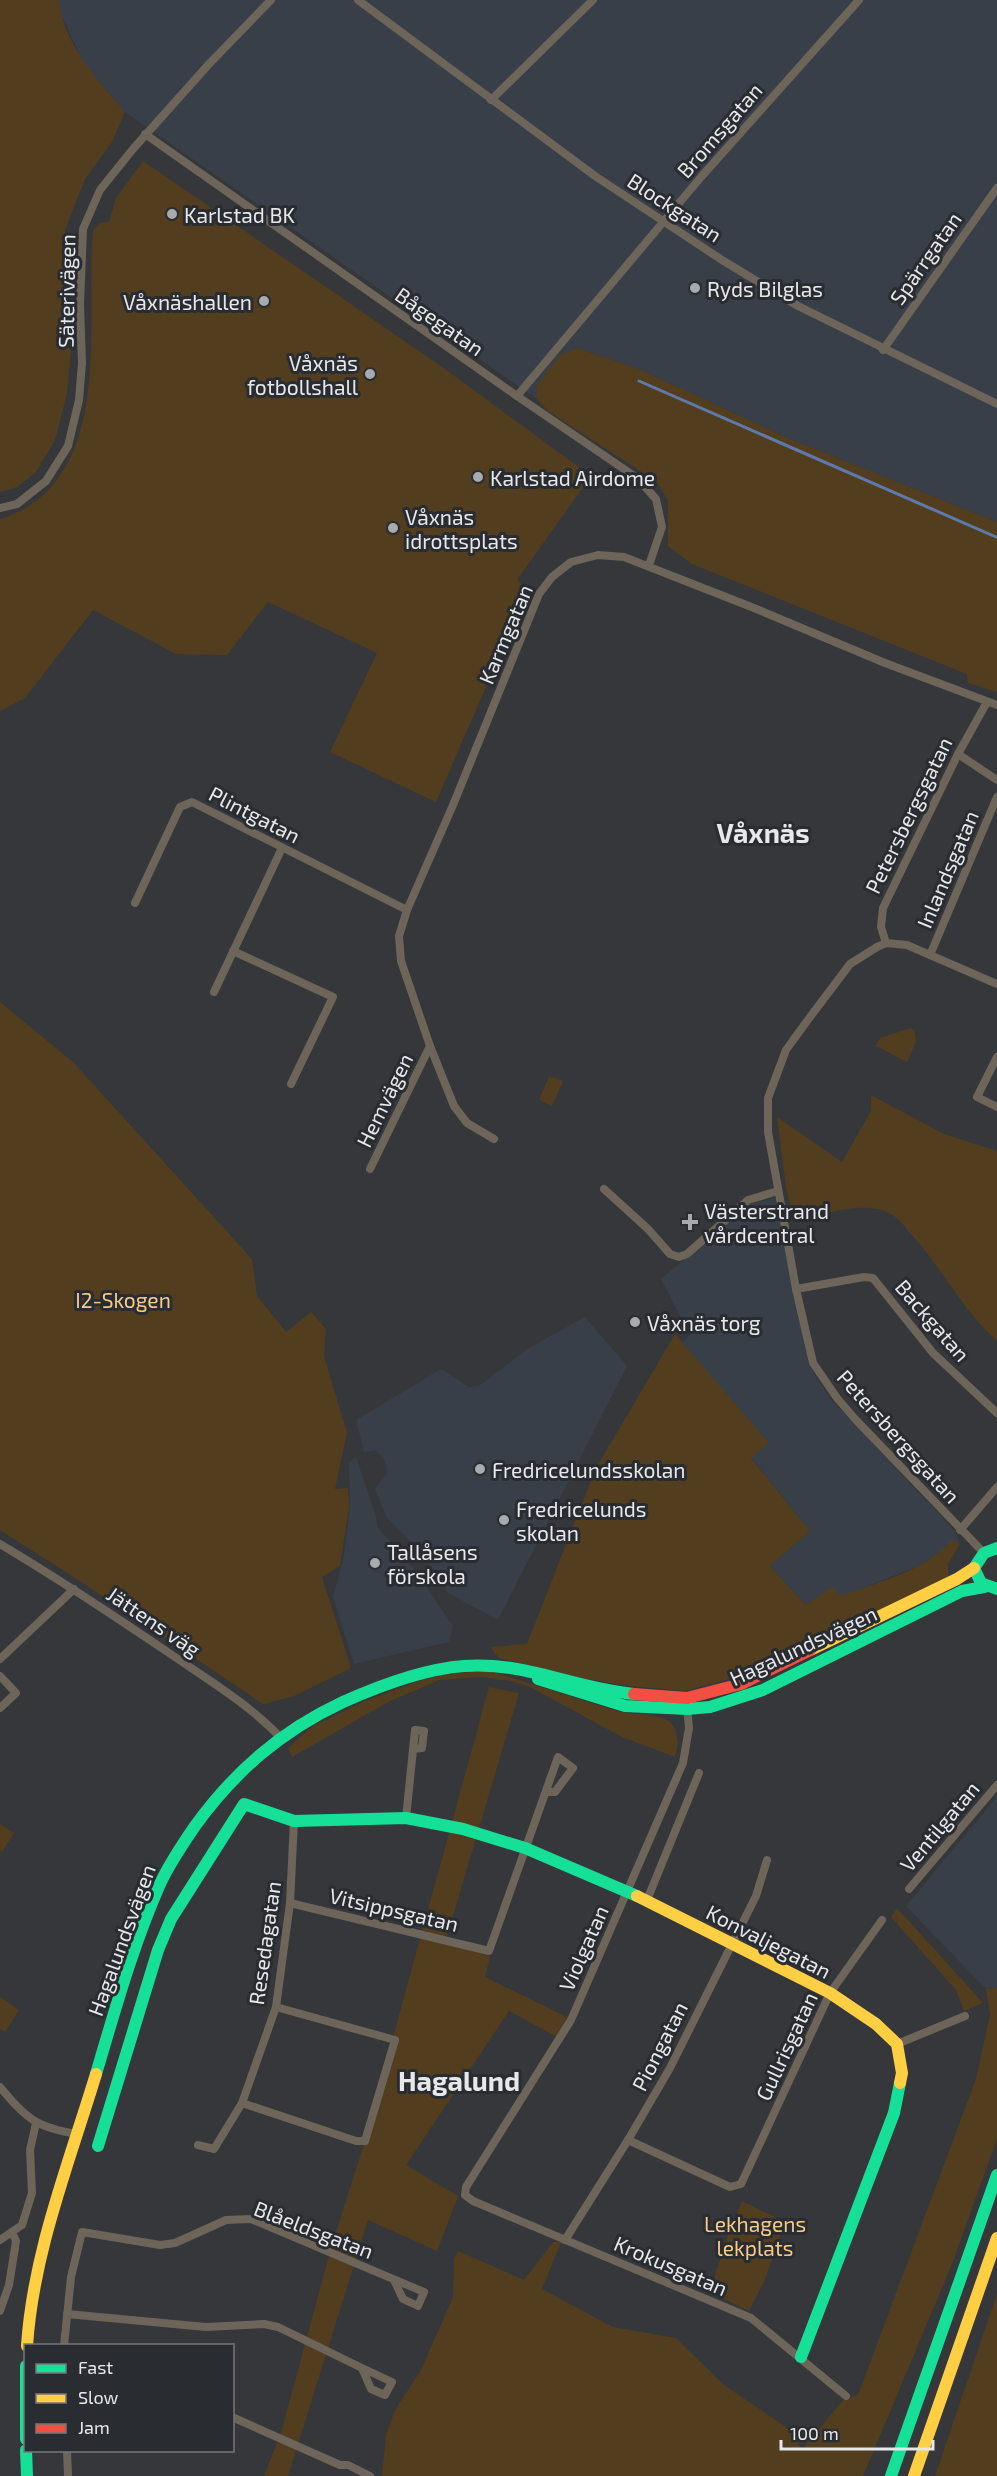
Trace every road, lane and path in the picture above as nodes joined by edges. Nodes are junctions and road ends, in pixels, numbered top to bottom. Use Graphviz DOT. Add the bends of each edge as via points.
graph roads {
  1 [pos="271,0"];
  2 [pos="358,0"];
  3 [pos="593,0"];
  4 [pos="859,0"];
  5 [pos="491,100"];
  6 [pos="146,134"];
  7 [pos="997,188"];
  8 [pos="663,221"];
  9 [pos="883,350"];
  10 [pos="517,396"];
  11 [pos="997,404"];
  12 [pos="0,508"];
  13 [pos="649,565"];
  14 [pos="987,702"];
  15 [pos="997,705"];
  16 [pos="958,754"];
  17 [pos="997,780"];
  18 [pos="997,797"];
  19 [pos="282,848"];
  20 [pos="135,903"];
  21 [pos="407,910"];
  22 [pos="886,943"];
  23 [pos="233,951"];
  24 [pos="930,955"];
  25 [pos="997,984"];
  26 [pos="214,992"];
  27 [pos="430,1046"];
  28 [pos="997,1057"];
  29 [pos="291,1084"];
  30 [pos="997,1107"];
  31 [pos="494,1139"];
  32 [pos="370,1169"];
  33 [pos="604,1189"];
  34 [pos="778,1191"];
  35 [pos="796,1289"];
  36 [pos="997,1413"];
  37 [pos="997,1487"];
  38 [pos="960,1530"];
  39 [pos="0,1544"];
  40 [pos="997,1548"];
  41 [pos="984,1553"];
  42 [pos="974,1568"];
  43 [pos="984,1587"];
  44 [pos="74,1589"];
  45 [pos="997,1589"];
  46 [pos="0,1659"];
  47 [pos="0,1676"];
  48 [pos="687,1704"];
  49 [pos="0,1708"];
  50 [pos="281,1738"];
  51 [pos="413,1749"];
  52 [pos="699,1773"];
  53 [pos="997,1785"];
  54 [pos="546,1792"];
  55 [pos="406,1818"];
  56 [pos="294,1821"];
  57 [pos="525,1848"];
  58 [pos="767,1860"];
  59 [pos="909,1890"];
  60 [pos="628,1892"];
  61 [pos="647,1900"];
  62 [pos="290,1903"];
  63 [pos="882,1920"];
  64 [pos="730,1944"];
  65 [pos="830,1993"];
  66 [pos="276,2007"];
  67 [pos="964,2016"];
  68 [pos="897,2044"];
  69 [pos="0,2087"];
  70 [pos="242,2103"];
  71 [pos="36,2123"];
  72 [pos="78,2134"];
  73 [pos="628,2140"];
  74 [pos="98,2145"];
  75 [pos="198,2145"];
  76 [pos="997,2175"];
  77 [pos="465,2195"];
  78 [pos="12,2232"];
  79 [pos="997,2238"];
  80 [pos="0,2240"];
  81 [pos="566,2240"];
  82 [pos="394,2280"];
  83 [pos="0,2311"];
  84 [pos="67,2314"];
  85 [pos="27,2344"];
  86 [pos="64,2344"];
  87 [pos="801,2357"];
  88 [pos="362,2368"];
  89 [pos="846,2396"];
  90 [pos="234,2418"];
  91 [pos="26,2452"];
  92 [pos="67,2452"];
  93 [pos="340,2465"];
  94 [pos="27,2476"];
  95 [pos="68,2476"];
  96 [pos="345,2476"];
  97 [pos="370,2476"];
  98 [pos="891,2476"];
  99 [pos="914,2476"];
  1 -- 6 [label="street, Säterivägen"];
  2 -- 5 [label="street, Blockgatan"];
  3 -- 5 [label="street"];
  4 -- 8 [label="street, Bromsgatan"];
  5 -- 8 [label="street, Blockgatan"];
  6 -- 10 [label="street, Bågegatan"];
  6 -- 12 [label="street, Säterivägen" via="100,190 83,230 82,363 79,400 68,446 46,482 17,504"];
  7 -- 9 [label="street, Spärrgatan"];
  8 -- 9 [label="street, Blockgatan" via="798,306"];
  8 -- 10 [label="street, Bromsgatan"];
  9 -- 11 [label="street, Blockgatan"];
  10 -- 13 [label="street, Bågegatan" via="637,478 656,499 662,527"];
  13 -- 14 [label="street, Karmgatan"];
  13 -- 21 [label="street, Karmgatan" via="624,557 598,555 571,562 538,594"];
  14 -- 15 [label="street, Karmgatan"];
  14 -- 16 [label="street, Petersbergsgatan"];
  16 -- 17 [label="street"];
  16 -- 22 [label="street, Petersbergsgatan" via="883,908 881,927"];
  18 -- 24 [label="street, Inlandsgatan"];
  19 -- 20 [label="street, Plintgatan" via="192,802 180,807"];
  19 -- 21 [label="street, Plintgatan"];
  19 -- 23 [label="street"];
  21 -- 27 [label="street, Karmgatan" via="399,936 401,962"];
  22 -- 24 [label="street" via="907,945"];
  22 -- 34 [label="street, Petersbergsgatan" via="850,964 786,1050 768,1098 768,1132"];
  23 -- 26 [label="street"];
  23 -- 29 [label="street" via="333,997"];
  24 -- 25 [label="street"];
  27 -- 31 [label="street, Karmgatan" via="460,1117"];
  27 -- 32 [label="street, Hemvägen"];
  28 -- 30 [label="street" via="977,1097"];
  33 -- 34 [label="street" via="670,1254 679,1257 748,1200"];
  34 -- 35 [label="street, Petersbergsgatan"];
  35 -- 36 [label="street, Backgatan" via="873,1278 933,1353"];
  35 -- 38 [label="street, Petersbergsgatan" via="813,1363 837,1398"];
  37 -- 38 [label="street"];
  38 -- 41 [label="street, Petersbergsgatan"];
  39 -- 44 [label="street, Jättens väg"];
  40 -- 41 [label="main road"];
  41 -- 42 [label="main road"];
  42 -- 43 [label="main road"];
  42 -- 48 [label="main road, Hagalundsvägen" via="947,1585 766,1673"];
  43 -- 45 [label="main road"];
  43 -- 48 [label="main road, Hagalundsvägen" via="962,1591 763,1690 710,1707"];
  44 -- 46 [label="street"];
  44 -- 50 [label="street, Jättens väg" via="214,1684 265,1721"];
  47 -- 49 [label="street" via="16,1693"];
  48 -- 50 [label="main road, Hagalundsvägen" via="625,1706 504,1666 464,1666 416,1675 359,1695 318,1714"];
  48 -- 60 [label="street, Violgatan" via="689,1728 683,1763"];
  50 -- 72 [label="main road, Hagalundsvägen" via="246,1765 217,1796 178,1849 160,1883 126,1974"];
  51 -- 55 [label="street"];
  52 -- 61 [label="street"];
  53 -- 59 [label="street, Ventilgatan"];
  54 -- 57 [label="street"];
  55 -- 56 [label="main road, Konvaljegatan"];
  55 -- 57 [label="main road, Konvaljegatan" via="463,1828"];
  56 -- 62 [label="street, Resedagatan"];
  56 -- 74 [label="main road" via="244,1804 171,1919"];
  57 -- 60 [label="main road, Konvaljegatan"];
  57 -- 62 [label="street, Vitsippsgatan" via="489,1951"];
  58 -- 64 [label="street, Piongatan" via="756,1896"];
  60 -- 61 [label="main road, Konvaljegatan"];
  60 -- 77 [label="street, Violgatan" via="571,2020 466,2187"];
  61 -- 64 [label="main road, Konvaljegatan"];
  62 -- 66 [label="street, Resedagatan"];
  63 -- 65 [label="street, Gullrisgatan"];
  64 -- 65 [label="main road, Konvaljegatan"];
  64 -- 73 [label="street, Piongatan" via="670,2068"];
  65 -- 68 [label="main road, Konvaljegatan" via="876,2024"];
  65 -- 73 [label="street, Gullrisgatan" via="741,2184 730,2187"];
  66 -- 70 [label="street, Resedagatan"];
  66 -- 70 [label="street" via="395,2040 365,2141"];
  67 -- 68 [label="street"];
  68 -- 87 [label="main road" via="902,2073 894,2113"];
  69 -- 71 [label="street"];
  70 -- 75 [label="street, Resedagatan" via="214,2149"];
  71 -- 72 [label="street"];
  71 -- 78 [label="street" via="30,2150 32,2193 22,2225"];
  72 -- 85 [label="main road, Hagalundsvägen" via="39,2261"];
  73 -- 81 [label="street, Piongatan"];
  76 -- 98 [label="main road"];
  77 -- 81 [label="street, Krokusgatan"];
  78 -- 80 [label="street"];
  78 -- 83 [label="street" via="16,2241"];
  79 -- 99 [label="main road"];
  81 -- 87 [label="street, Krokusgatan" via="751,2318"];
  82 -- 84 [label="street, Blåeldsgatan" via="251,2219 226,2220 175,2243 160,2245 82,2232 70,2277"];
  84 -- 86 [label="street"];
  84 -- 88 [label="street" via="206,2327 264,2324"];
  87 -- 89 [label="street, Krokusgatan"];
  90 -- 93 [label="street"];
  91 -- 94 [label="main road"];
  92 -- 95 [label="street"];
  93 -- 96 [label="street"];
  93 -- 97 [label="street"];
}
